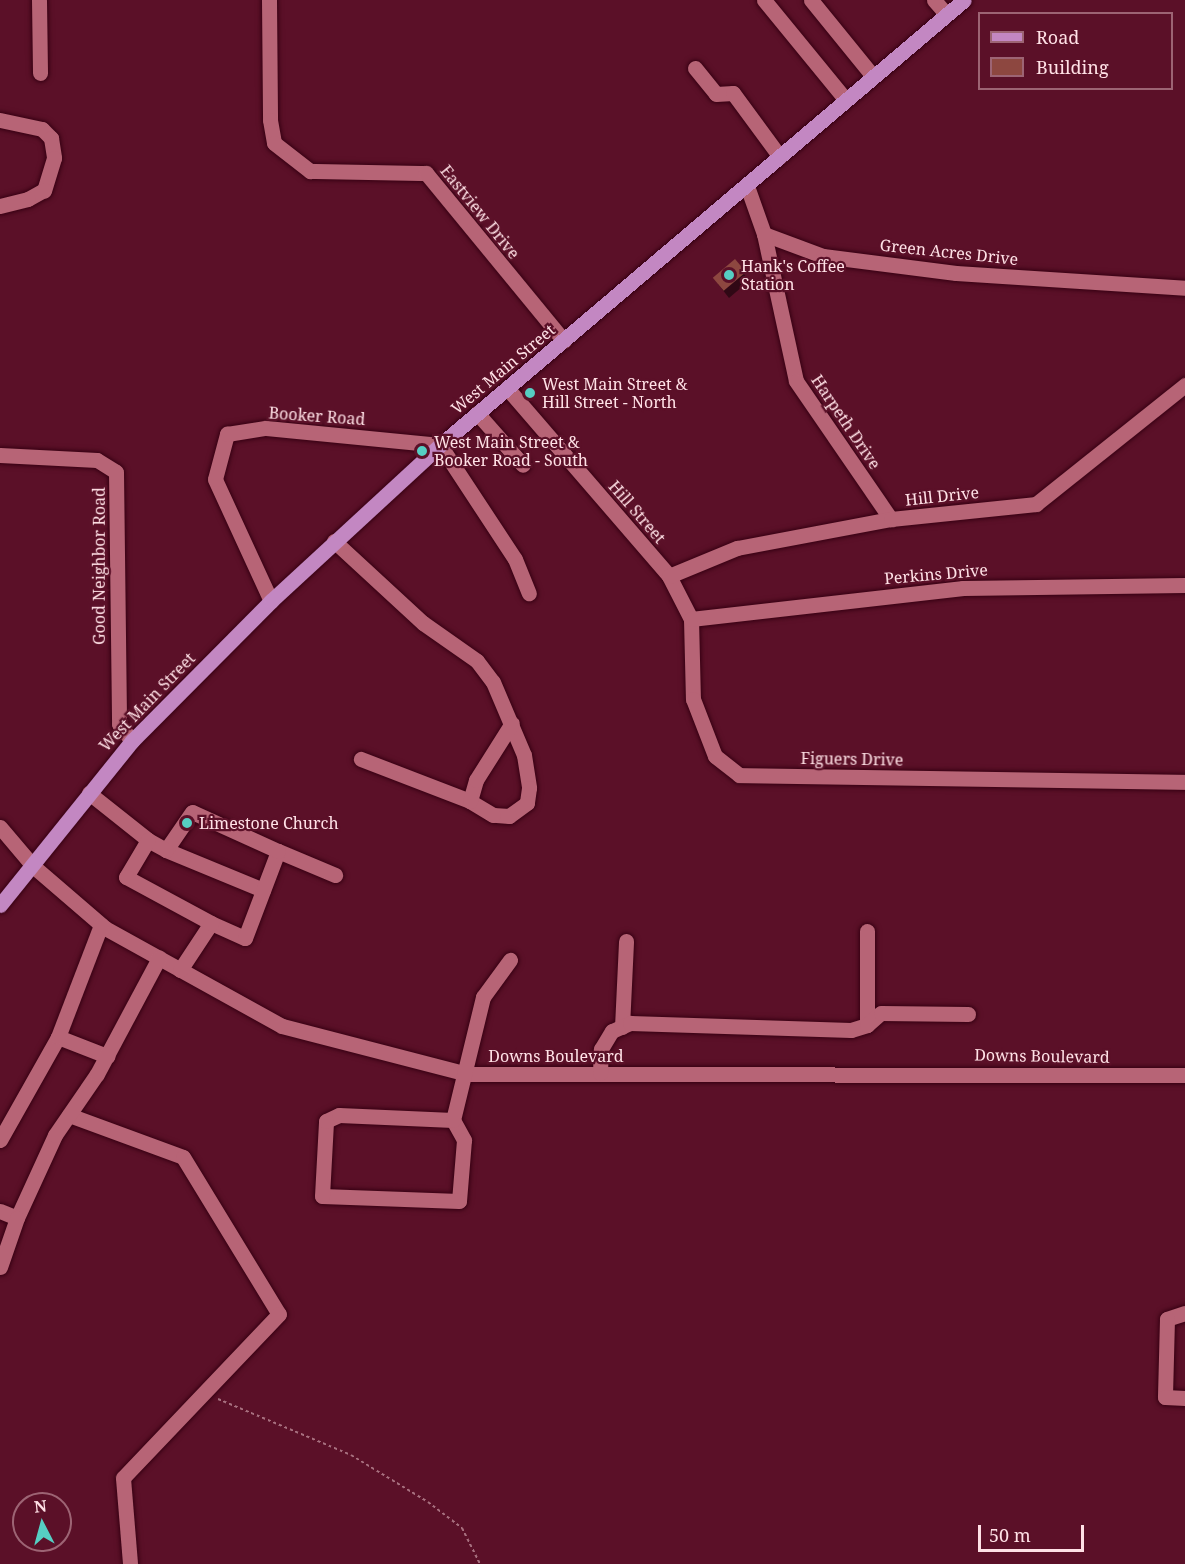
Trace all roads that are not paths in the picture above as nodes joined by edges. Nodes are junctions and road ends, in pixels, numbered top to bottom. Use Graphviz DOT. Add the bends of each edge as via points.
graph roads {
  1 [pos="39,0"];
  2 [pos="269,0"];
  3 [pos="764,0"];
  4 [pos="812,0"];
  5 [pos="934,0"];
  6 [pos="964,0"];
  7 [pos="946,14"];
  8 [pos="695,68"];
  9 [pos="40,73"];
  10 [pos="872,75"];
  11 [pos="845,99"];
  12 [pos="0,120"];
  13 [pos="780,157"];
  14 [pos="747,186"];
  15 [pos="0,206"];
  16 [pos="764,234"];
  17 [pos="1185,288"];
  18 [pos="564,341"];
  19 [pos="1185,385"];
  20 [pos="507,388"];
  21 [pos="477,413"];
  22 [pos="440,445"];
  23 [pos="0,455"];
  24 [pos="523,465"];
  25 [pos="891,519"];
  26 [pos="334,541"];
  27 [pos="669,576"];
  28 [pos="1185,585"];
  29 [pos="529,593"];
  30 [pos="271,601"];
  31 [pos="691,620"];
  32 [pos="512,723"];
  33 [pos="132,741"];
  34 [pos="361,759"];
  35 [pos="1185,782"];
  36 [pos="88,794"];
  37 [pos="470,801"];
  38 [pos="0,827"];
  39 [pos="148,840"];
  40 [pos="166,850"];
  41 [pos="278,851"];
  42 [pos="33,866"];
  43 [pos="335,875"];
  44 [pos="263,890"];
  45 [pos="0,905"];
  46 [pos="211,923"];
  47 [pos="101,925"];
  48 [pos="867,931"];
  49 [pos="626,940"];
  50 [pos="159,958"];
  51 [pos="510,960"];
  52 [pos="180,970"];
  53 [pos="968,1014"];
  54 [pos="867,1025"];
  55 [pos="622,1027"];
  56 [pos="58,1038"];
  57 [pos="107,1056"];
  58 [pos="600,1073"];
  59 [pos="467,1074"];
  60 [pos="1185,1075"];
  61 [pos="69,1114"];
  62 [pos="453,1120"];
  63 [pos="0,1140"];
  64 [pos="0,1211"];
  65 [pos="17,1218"];
  66 [pos="0,1267"];
  67 [pos="1185,1313"];
  68 [pos="1185,1398"];
  69 [pos="130,1564"];
  1 -- 9 [label="street"];
  2 -- 18 [label="street, Eastview Drive" via="270,120 274,143 310,171 426,173"];
  3 -- 11 [label="street"];
  4 -- 10 [label="street"];
  5 -- 7 [label="street"];
  6 -- 7 [label="main road, West Main Street"];
  7 -- 10 [label="main road, West Main Street"];
  8 -- 13 [label="street" via="716,94 733,93"];
  10 -- 11 [label="main road, West Main Street"];
  11 -- 13 [label="main road, West Main Street"];
  12 -- 15 [label="street" via="42,129 51,138 54,158 44,190"];
  13 -- 14 [label="main road, West Main Street"];
  14 -- 16 [label="street"];
  14 -- 18 [label="main road, West Main Street"];
  16 -- 17 [label="street, Green Acres Drive" via="823,256 945,272"];
  16 -- 25 [label="street, Harpeth Drive" via="796,381"];
  18 -- 20 [label="main road, West Main Street"];
  19 -- 25 [label="street, Hill Drive" via="1036,504"];
  20 -- 21 [label="main road, West Main Street"];
  20 -- 27 [label="street, Hill Street"];
  21 -- 22 [label="main road, West Main Street"];
  21 -- 24 [label="street"];
  22 -- 26 [label="main road, West Main Street"];
  22 -- 29 [label="street" via="515,559"];
  22 -- 30 [label="street, Booker Road" via="266,428 227,434 215,478"];
  23 -- 33 [label="street, Good Neighbor Road" via="97,460 116,472 119,714 121,731"];
  25 -- 27 [label="street, Hill Drive" via="737,548"];
  26 -- 30 [label="main road, West Main Street"];
  26 -- 32 [label="street" via="423,623 477,661 493,682"];
  27 -- 31 [label="street, Figuers Drive"];
  28 -- 31 [label="street, Perkins Drive" via="963,588"];
  30 -- 33 [label="main road, West Main Street"];
  31 -- 35 [label="street, Figuers Drive" via="693,699 715,756 739,775"];
  32 -- 37 [label="street" via="476,780"];
  32 -- 37 [label="street" via="524,755 527,803 509,816 493,815"];
  33 -- 36 [label="main road, West Main Street"];
  34 -- 37 [label="street"];
  36 -- 39 [label="street"];
  36 -- 42 [label="main road, West Main Street"];
  38 -- 42 [label="street, Downs Boulevard"];
  39 -- 40 [label="street"];
  39 -- 46 [label="street" via="126,877"];
  40 -- 41 [label="street" via="192,812"];
  40 -- 44 [label="street"];
  41 -- 43 [label="street"];
  41 -- 44 [label="street"];
  42 -- 45 [label="main road, West Main Street"];
  42 -- 47 [label="street, Downs Boulevard"];
  44 -- 46 [label="street" via="244,938"];
  46 -- 52 [label="street"];
  47 -- 50 [label="street, Downs Boulevard"];
  47 -- 56 [label="street"];
  48 -- 54 [label="street"];
  49 -- 55 [label="street"];
  50 -- 52 [label="street, Downs Boulevard"];
  50 -- 57 [label="street"];
  51 -- 59 [label="street" via="483,997 471,1037"];
  52 -- 59 [label="street, Downs Boulevard" via="282,1026"];
  53 -- 54 [label="street" via="881,1014"];
  54 -- 55 [label="street" via="851,1030 630,1023"];
  55 -- 58 [label="street" via="612,1031 601,1049"];
  56 -- 57 [label="street"];
  56 -- 63 [label="street"];
  57 -- 61 [label="street"];
  58 -- 59 [label="street, Downs Boulevard"];
  58 -- 60 [label="street, Downs Boulevard"];
  59 -- 62 [label="street"];
  61 -- 65 [label="street" via="55,1135"];
  61 -- 69 [label="street" via="183,1157 279,1314 123,1478"];
  62 -- 62 [label="street" via="339,1114 326,1121 322,1196 459,1201 464,1140"];
  64 -- 65 [label="street"];
  65 -- 66 [label="street"];
  67 -- 68 [label="street" via="1167,1319 1165,1397"];
}
